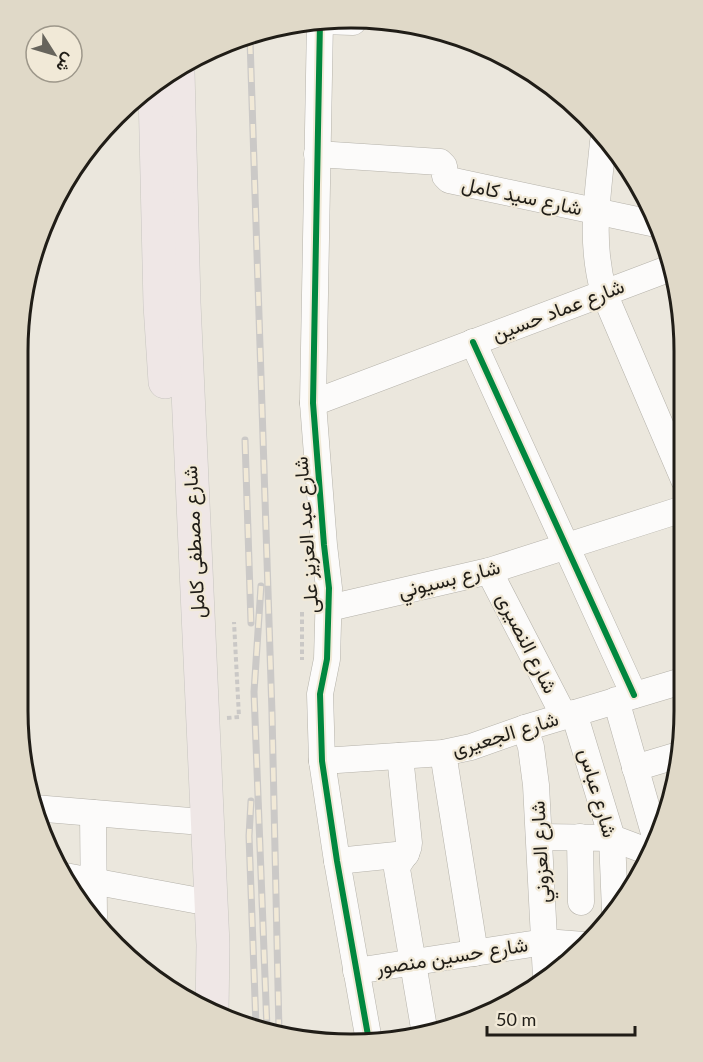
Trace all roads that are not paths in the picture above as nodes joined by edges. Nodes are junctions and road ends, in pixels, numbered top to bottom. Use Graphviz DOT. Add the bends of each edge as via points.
graph roads {
  1 [pos="320,30"];
  2 [pos="178,79"];
  3 [pos="155,95"];
  4 [pos="602,149"];
  5 [pos="317,154"];
  6 [pos="596,211"];
  7 [pos="647,222"];
  8 [pos="664,271"];
  9 [pos="604,293"];
  10 [pos="172,304"];
  11 [pos="473,342"];
  12 [pos="313,403"];
  13 [pos="674,457"];
  14 [pos="674,512"];
  15 [pos="567,546"];
  16 [pos="489,571"];
  17 [pos="330,608"];
  18 [pos="674,683"];
  19 [pos="625,698"];
  20 [pos="569,714"];
  21 [pos="525,728"];
  22 [pos="193,735"];
  23 [pos="443,753"];
  24 [pos="400,756"];
  25 [pos="671,757"];
  26 [pos="322,761"];
  27 [pos="635,768"];
  28 [pos="44,809"];
  29 [pos="93,813"];
  30 [pos="190,821"];
  31 [pos="652,827"];
  32 [pos="539,837"];
  33 [pos="580,837"];
  34 [pos="612,838"];
  35 [pos="642,850"];
  36 [pos="406,854"];
  37 [pos="337,861"];
  38 [pos="76,878"];
  39 [pos="93,881"];
  40 [pos="614,898"];
  41 [pos="194,900"];
  42 [pos="581,902"];
  43 [pos="94,905"];
  44 [pos="545,942"];
  45 [pos="574,944"];
  46 [pos="475,953"];
  47 [pos="413,963"];
  48 [pos="546,969"];
  49 [pos="356,971"];
  50 [pos="193,992"];
  51 [pos="212,1001"];
  52 [pos="423,1025"];
  53 [pos="368,1033"];
  1 -- 5 [label="street, شارع عبد العزيز على"];
  2 -- 10 [label="main road, شارع مصطفى كامل"];
  3 -- 10 [label="main road, شارع مصطفى كامل"];
  4 -- 6 [label="street"];
  5 -- 6 [label="street, شارع سيد كامل" via="440,162 448,180"];
  5 -- 12 [label="street, شارع عبد العزيز على"];
  6 -- 7 [label="street"];
  6 -- 9 [label="street" via="596,254"];
  8 -- 9 [label="street, شارع عماد حسين"];
  9 -- 11 [label="street, شارع عماد حسين"];
  9 -- 13 [label="street"];
  10 -- 22 [label="main road, شارع مصطفى كامل"];
  11 -- 12 [label="street, شارع عماد حسين"];
  11 -- 15 [label="street"];
  12 -- 17 [label="street, شارع عبد العزيز على"];
  14 -- 15 [label="street, شارع بسيوني"];
  15 -- 16 [label="street, شارع بسيوني"];
  15 -- 19 [label="street"];
  16 -- 17 [label="street, شارع بسيوني"];
  16 -- 20 [label="street, شارع النصيرى"];
  17 -- 26 [label="street, شارع عبد العزيز على" via="320,694"];
  18 -- 19 [label="street, شارع الجعيرى"];
  19 -- 20 [label="street, شارع الجعيرى"];
  19 -- 27 [label="street"];
  20 -- 21 [label="street, شارع الجعيرى"];
  20 -- 34 [label="street, شارع عباس"];
  21 -- 23 [label="street, شارع الجعيرى"];
  21 -- 32 [label="street, شارع العزوني" via="533,759"];
  22 -- 30 [label="main road, شارع مصطفى كامل"];
  22 -- 51 [label="main road, شارع مصطفى كامل" via="213,945"];
  23 -- 24 [label="street, شارع الجعيرى"];
  23 -- 46 [label="street"];
  24 -- 26 [label="street, شارع الجعيرى"];
  24 -- 36 [label="street" via="409,843"];
  25 -- 27 [label="street"];
  26 -- 37 [label="street, شارع عبد العزيز على"];
  27 -- 31 [label="street"];
  28 -- 29 [label="street"];
  29 -- 30 [label="street"];
  29 -- 39 [label="street"];
  30 -- 41 [label="main road, شارع مصطفى كامل"];
  32 -- 33 [label="street"];
  32 -- 44 [label="street, شارع العزوني"];
  33 -- 34 [label="street"];
  33 -- 42 [label="street"];
  34 -- 35 [label="street"];
  34 -- 40 [label="street, شارع عباس"];
  36 -- 37 [label="street"];
  36 -- 47 [label="street" via="397,869"];
  37 -- 49 [label="street, شارع عبد العزيز على"];
  38 -- 39 [label="street"];
  39 -- 41 [label="street"];
  39 -- 43 [label="street"];
  41 -- 50 [label="main road, شارع مصطفى كامل"];
  44 -- 45 [label="street, شارع حسين منصور"];
  44 -- 46 [label="street, شارع حسين منصور"];
  44 -- 48 [label="street, شارع العزوني"];
  46 -- 47 [label="street, شارع حسين منصور"];
  47 -- 49 [label="street, شارع حسين منصور"];
  47 -- 52 [label="street"];
  49 -- 53 [label="street, شارع عبد العزيز على"];
}
